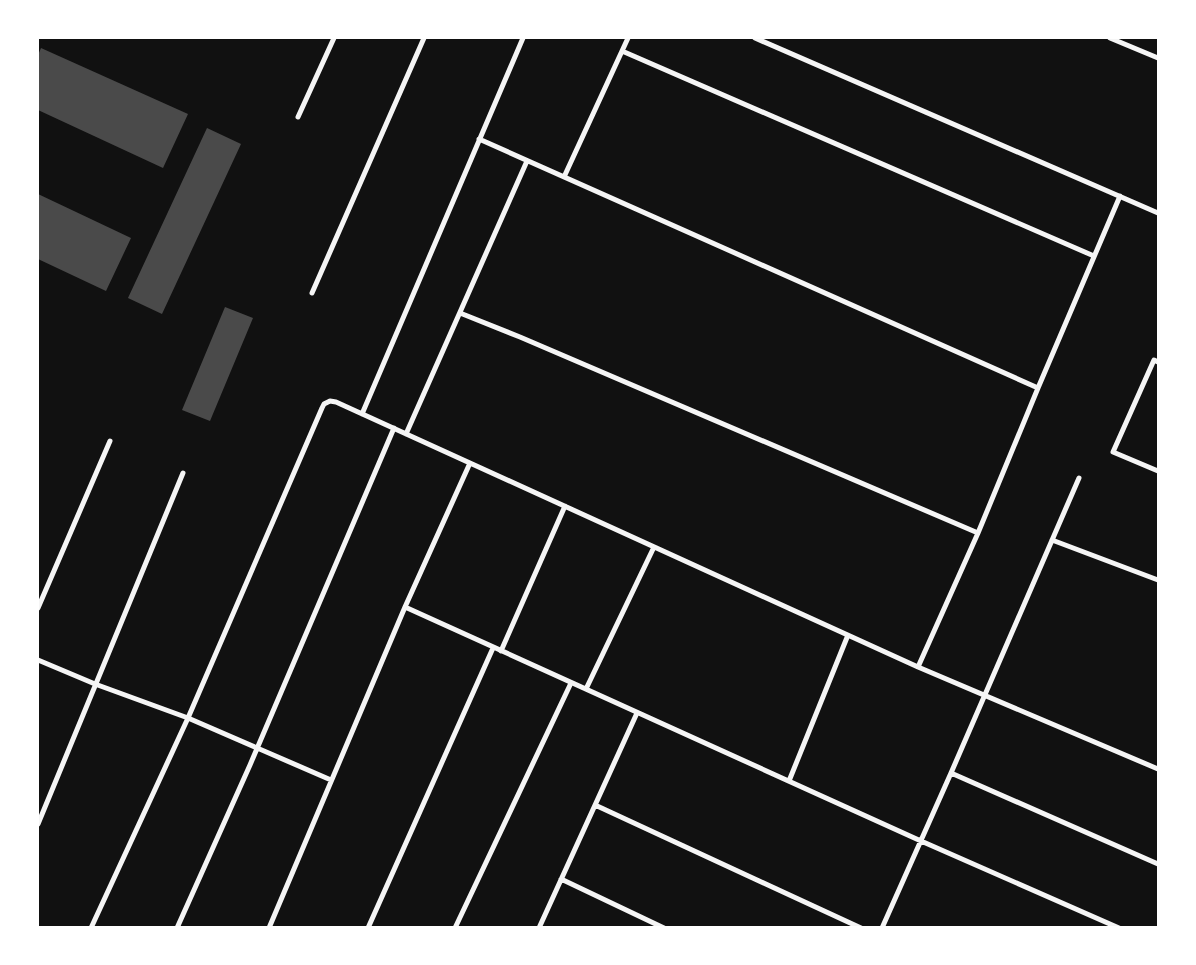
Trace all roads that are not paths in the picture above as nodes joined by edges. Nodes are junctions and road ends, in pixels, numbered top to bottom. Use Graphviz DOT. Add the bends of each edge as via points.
graph roads {
  1 [pos="334,38"];
  2 [pos="424,38"];
  3 [pos="523,38"];
  4 [pos="628,38"];
  5 [pos="755,38"];
  6 [pos="1110,38"];
  7 [pos="622,51"];
  8 [pos="1158,58"];
  9 [pos="298,117"];
  10 [pos="479,139"];
  11 [pos="527,161"];
  12 [pos="564,178"];
  13 [pos="1120,196"];
  14 [pos="1158,213"];
  15 [pos="1094,256"];
  16 [pos="312,293"];
  17 [pos="460,313"];
  18 [pos="1158,362"];
  19 [pos="1038,388"];
  20 [pos="362,414"];
  21 [pos="394,428"];
  22 [pos="406,434"];
  23 [pos="110,441"];
  24 [pos="470,463"];
  25 [pos="1158,471"];
  26 [pos="183,473"];
  27 [pos="1079,478"];
  28 [pos="565,506"];
  29 [pos="978,533"];
  30 [pos="1052,540"];
  31 [pos="654,547"];
  32 [pos="1158,580"];
  33 [pos="405,607"];
  34 [pos="38,608"];
  35 [pos="848,635"];
  36 [pos="493,648"];
  37 [pos="501,651"];
  38 [pos="38,660"];
  39 [pos="918,667"];
  40 [pos="570,683"];
  41 [pos="96,684"];
  42 [pos="586,689"];
  43 [pos="984,696"];
  44 [pos="637,713"];
  45 [pos="188,718"];
  46 [pos="257,748"];
  47 [pos="1158,769"];
  48 [pos="951,773"];
  49 [pos="331,780"];
  50 [pos="790,781"];
  51 [pos="595,805"];
  52 [pos="38,824"];
  53 [pos="921,841"];
  54 [pos="1158,864"];
  55 [pos="561,879"];
  56 [pos="91,928"];
  57 [pos="177,928"];
  58 [pos="269,928"];
  59 [pos="368,928"];
  60 [pos="455,928"];
  61 [pos="539,928"];
  62 [pos="664,928"];
  63 [pos="861,928"];
  64 [pos="882,928"];
  65 [pos="1119,928"];
  1 -- 9 [label="street"];
  2 -- 16 [label="street"];
  3 -- 10 [label="street"];
  4 -- 7 [label="street"];
  5 -- 13 [label="street"];
  6 -- 8 [label="street"];
  7 -- 12 [label="street"];
  7 -- 15 [label="street"];
  10 -- 11 [label="street"];
  10 -- 20 [label="street"];
  11 -- 12 [label="street"];
  11 -- 17 [label="street"];
  12 -- 19 [label="street"];
  13 -- 14 [label="street"];
  13 -- 15 [label="street"];
  15 -- 19 [label="street"];
  17 -- 22 [label="street"];
  17 -- 29 [label="street"];
  18 -- 25 [label="street" via="1154,360 1113,452"];
  19 -- 29 [label="street"];
  20 -- 21 [label="street"];
  20 -- 45 [label="street" via="333,401 322,408"];
  21 -- 22 [label="street"];
  21 -- 46 [label="street"];
  22 -- 24 [label="street"];
  23 -- 34 [label="street"];
  24 -- 28 [label="street"];
  24 -- 33 [label="street"];
  26 -- 41 [label="street"];
  27 -- 30 [label="street"];
  28 -- 31 [label="street"];
  28 -- 37 [label="street"];
  29 -- 39 [label="street"];
  30 -- 32 [label="street"];
  30 -- 43 [label="street"];
  31 -- 35 [label="street"];
  31 -- 42 [label="street"];
  33 -- 36 [label="street"];
  33 -- 49 [label="street"];
  35 -- 39 [label="street"];
  35 -- 50 [label="street"];
  36 -- 37 [label="street"];
  36 -- 59 [label="street"];
  37 -- 40 [label="street"];
  38 -- 41 [label="street"];
  39 -- 43 [label="street"];
  40 -- 42 [label="street"];
  40 -- 60 [label="street"];
  41 -- 45 [label="street"];
  41 -- 52 [label="street"];
  42 -- 44 [label="street"];
  43 -- 47 [label="street"];
  43 -- 48 [label="street"];
  44 -- 50 [label="street"];
  44 -- 51 [label="street"];
  45 -- 46 [label="street"];
  45 -- 56 [label="street"];
  46 -- 49 [label="street"];
  46 -- 57 [label="street"];
  48 -- 53 [label="street"];
  48 -- 54 [label="street"];
  49 -- 58 [label="street"];
  50 -- 53 [label="street"];
  51 -- 55 [label="street"];
  51 -- 63 [label="street"];
  53 -- 64 [label="street"];
  53 -- 65 [label="street"];
  55 -- 61 [label="street"];
  55 -- 62 [label="street"];
}
